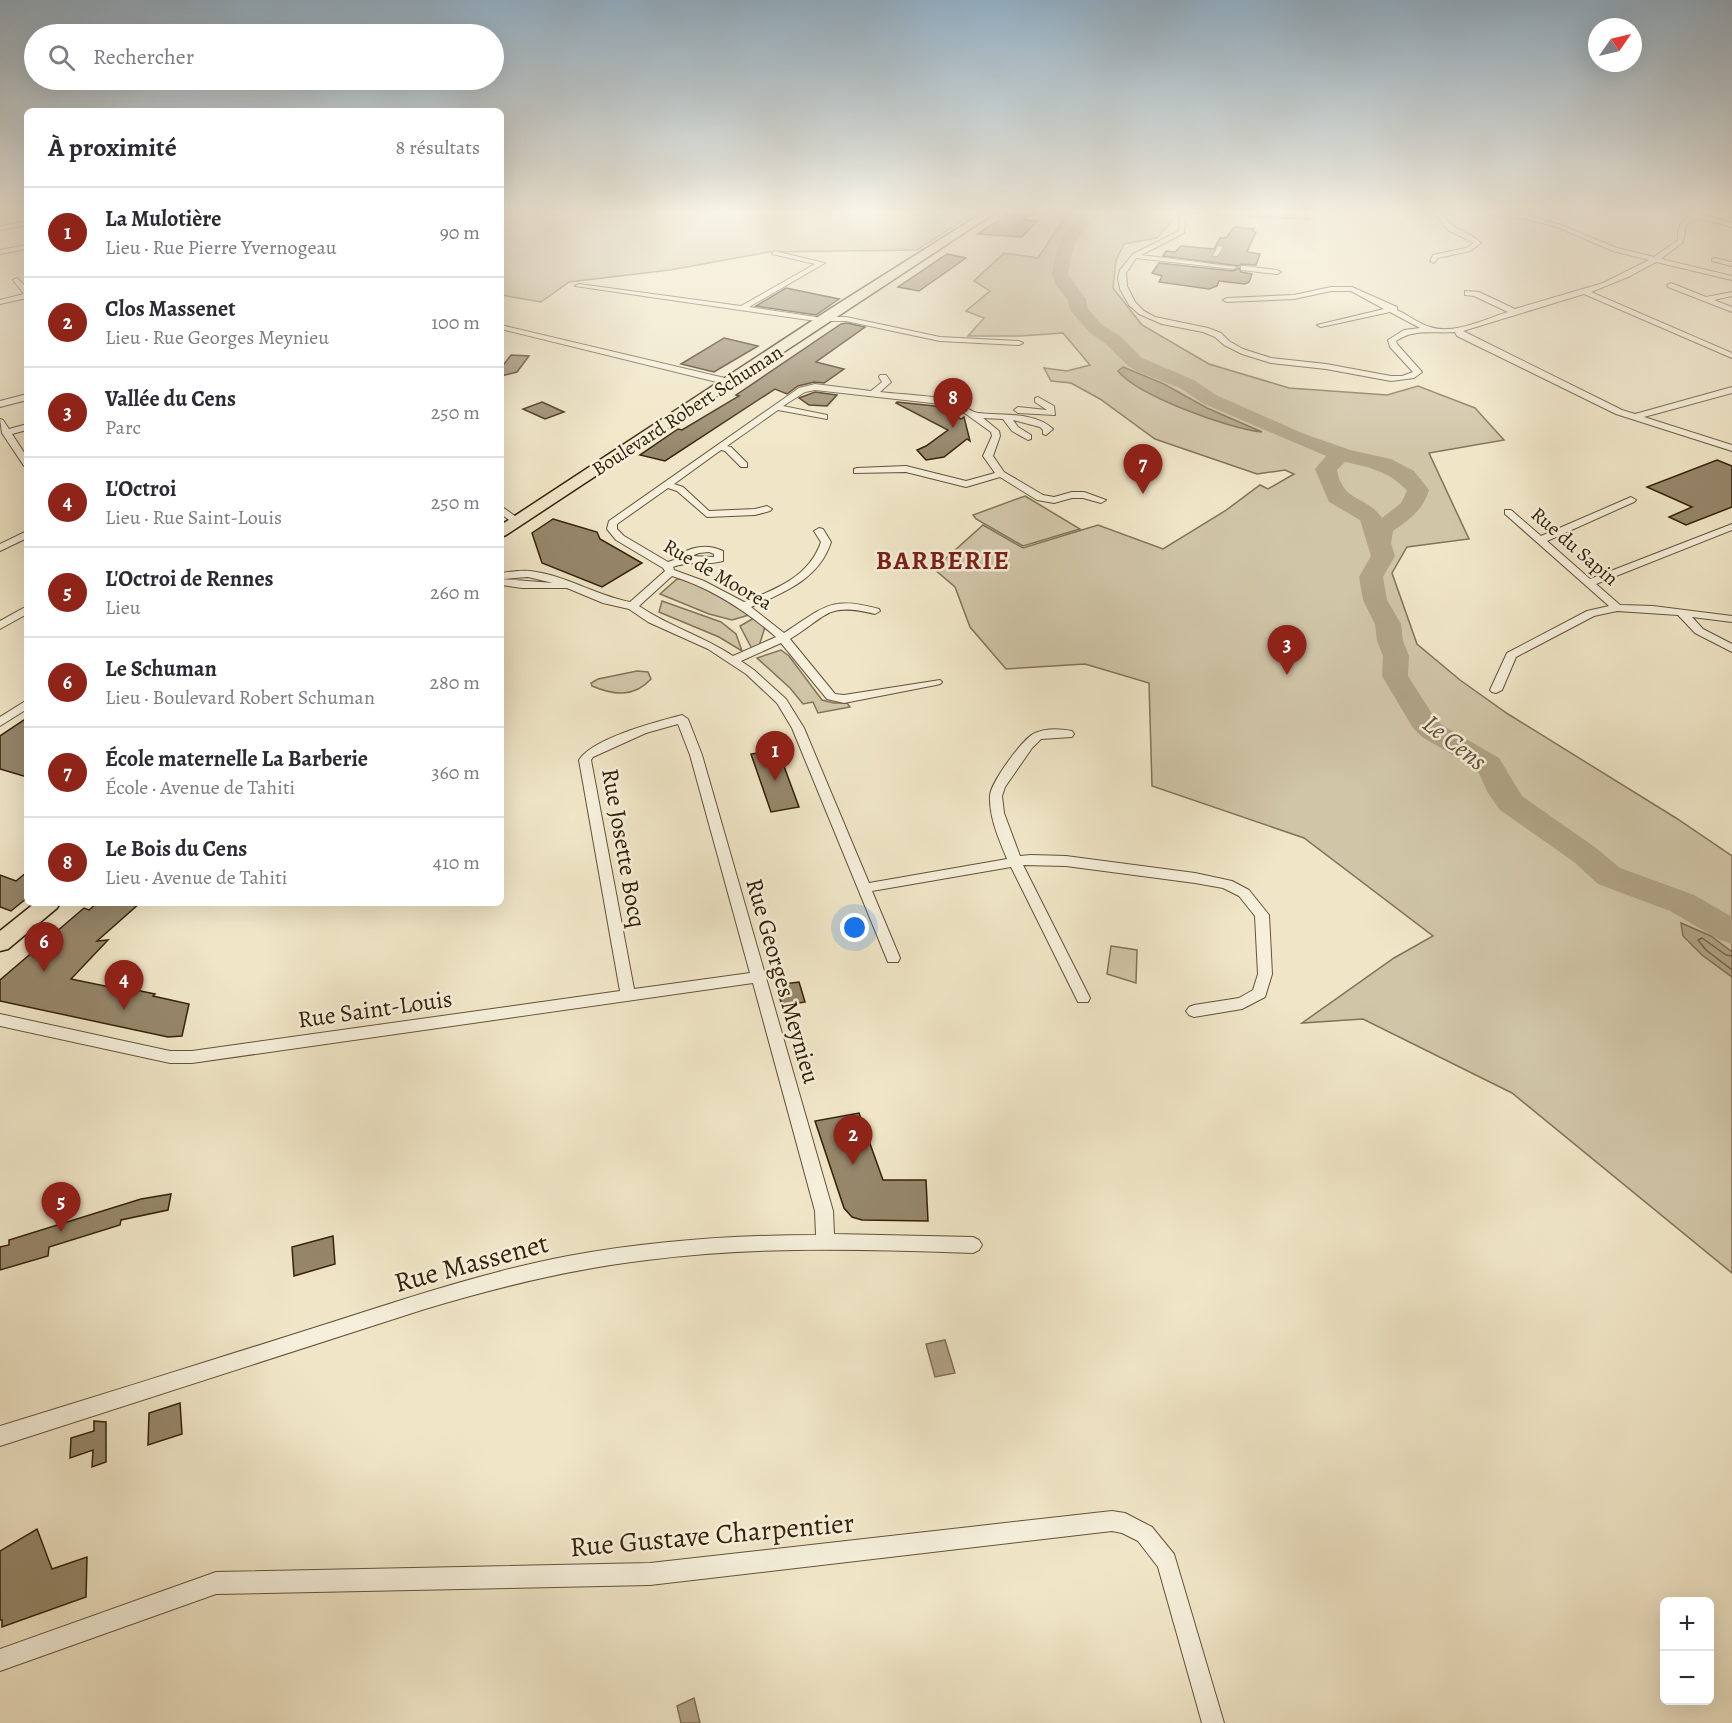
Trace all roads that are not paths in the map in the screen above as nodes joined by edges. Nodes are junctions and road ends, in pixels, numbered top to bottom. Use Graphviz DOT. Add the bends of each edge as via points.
graph roads {
  1 [pos="612,290"];
  2 [pos="773,290"];
  3 [pos="868,290"];
  4 [pos="1125,290"];
  5 [pos="1324,290"];
  6 [pos="1356,290"];
  7 [pos="1685,290"];
  8 [pos="1582,291"];
  9 [pos="1472,294"];
  10 [pos="1732,294"];
  11 [pos="24,295"];
  12 [pos="1707,299"];
  13 [pos="1227,300"];
  14 [pos="0,302"];
  15 [pos="743,308"];
  16 [pos="1394,309"];
  17 [pos="1732,310"];
  18 [pos="1514,312"];
  19 [pos="826,317"];
  20 [pos="1321,326"];
  21 [pos="504,328"];
  22 [pos="1458,329"];
  23 [pos="1430,330"];
  24 [pos="1019,343"];
  25 [pos="1732,356"];
  26 [pos="883,377"];
  27 [pos="729,382"];
  28 [pos="1732,390"];
  29 [pos="874,393"];
  30 [pos="24,398"];
  31 [pos="1038,400"];
  32 [pos="0,404"];
  33 [pos="1028,405"];
  34 [pos="776,407"];
  35 [pos="1018,410"];
  36 [pos="974,416"];
  37 [pos="824,417"];
  38 [pos="1635,417"];
  39 [pos="1007,418"];
  40 [pos="0,422"];
  41 [pos="24,428"];
  42 [pos="6,433"];
  43 [pos="1028,437"];
  44 [pos="1014,441"];
  45 [pos="720,447"];
  46 [pos="1732,448"];
  47 [pos="24,460"];
  48 [pos="744,465"];
  49 [pos="857,471"];
  50 [pos="1001,474"];
  51 [pos="666,484"];
  52 [pos="1631,500"];
  53 [pos="1101,501"];
  54 [pos="767,509"];
  55 [pos="504,511"];
  56 [pos="1508,512"];
  57 [pos="516,521"];
  58 [pos="1732,527"];
  59 [pos="504,530"];
  60 [pos="819,531"];
  61 [pos="24,536"];
  62 [pos="1541,540"];
  63 [pos="0,548"];
  64 [pos="688,559"];
  65 [pos="669,569"];
  66 [pos="504,576"];
  67 [pos="504,582"];
  68 [pos="1590,584"];
  69 [pos="571,587"];
  70 [pos="632,606"];
  71 [pos="743,607"];
  72 [pos="1617,608"];
  73 [pos="24,611"];
  74 [pos="875,611"];
  75 [pos="1682,612"];
  76 [pos="1732,619"];
  77 [pos="0,626"];
  78 [pos="783,638"];
  79 [pos="1732,649"];
  80 [pos="734,660"];
  81 [pos="936,682"];
  82 [pos="1496,690"];
  83 [pos="24,706"];
  84 [pos="0,722"];
  85 [pos="688,734"];
  86 [pos="1068,734"];
  87 [pos="1015,861"];
  88 [pos="866,888"];
  89 [pos="45,906"];
  90 [pos="0,943"];
  91 [pos="893,958"];
  92 [pos="758,977"];
  93 [pos="627,995"];
  94 [pos="1083,998"];
  95 [pos="1194,1011"];
  96 [pos="0,1020"];
  97 [pos="825,1241"];
  98 [pos="973,1245"];
  99 [pos="0,1437"];
  100 [pos="0,1660"];
  101 [pos="1210,1714"];
  1 -- 15 [label="street"];
  2 -- 15 [label="street"];
  3 -- 19 [label="main road, Boulevard Robert Schuman"];
  4 -- 23 [label="street" via="1137,309 1163,324 1218,336 1261,358 1377,377 1411,378 1418,372 1392,340 1407,332"];
  5 -- 13 [label="street" via="1294,297"];
  6 -- 16 [label="street"];
  7 -- 12 [label="street"];
  8 -- 18 [label="street"];
  8 -- 25 [label="street"];
  9 -- 18 [label="street"];
  10 -- 12 [label="street"];
  11 -- 14 [label="street"];
  12 -- 17 [label="street"];
  15 -- 19 [label="street" via="816,319"];
  16 -- 20 [label="street"];
  16 -- 23 [label="street"];
  18 -- 22 [label="street"];
  19 -- 24 [label="street" via="940,339"];
  19 -- 27 [label="main road, Boulevard Robert Schuman"];
  21 -- 27 [label="street"];
  22 -- 23 [label="street"];
  22 -- 38 [label="street" via="1466,337"];
  26 -- 29 [label="street" via="887,382"];
  27 -- 57 [label="main road, Boulevard Robert Schuman"];
  28 -- 38 [label="street"];
  29 -- 34 [label="street, Rue de Moorea" via="810,388"];
  29 -- 36 [label="street, Rue de Moorea" via="951,403"];
  30 -- 32 [label="street"];
  31 -- 35 [label="street" via="1052,413"];
  33 -- 35 [label="street"];
  34 -- 37 [label="street"];
  34 -- 45 [label="street, Rue de Moorea"];
  35 -- 39 [label="street"];
  36 -- 39 [label="street"];
  36 -- 50 [label="street" via="996,434 988,456"];
  38 -- 46 [label="street"];
  39 -- 43 [label="street"];
  39 -- 43 [label="street" via="1044,431"];
  40 -- 42 [label="street"];
  41 -- 42 [label="street"];
  42 -- 47 [label="street"];
  43 -- 44 [label="street"];
  45 -- 48 [label="street" via="728,449"];
  45 -- 51 [label="street, Rue de Moorea"];
  49 -- 50 [label="street" via="906,469 966,484"];
  50 -- 53 [label="street" via="1040,498 1084,495"];
  51 -- 54 [label="street" via="680,489 707,514"];
  51 -- 65 [label="street, Rue de Moorea" via="616,519 612,526 620,538"];
  52 -- 62 [label="street"];
  55 -- 57 [label="street"];
  56 -- 62 [label="street, Rue du Sapin"];
  57 -- 59 [label="main road, Boulevard Robert Schuman"];
  58 -- 68 [label="street"];
  60 -- 71 [label="street" via="826,542 824,552 803,577"];
  61 -- 63 [label="street"];
  62 -- 68 [label="street, Rue du Sapin"];
  64 -- 65 [label="street"];
  65 -- 70 [label="street"];
  65 -- 71 [label="street, Rue de Moorea"];
  66 -- 69 [label="street" via="534,574"];
  67 -- 69 [label="street"];
  68 -- 72 [label="street, Rue du Sapin"];
  69 -- 70 [label="street"];
  70 -- 80 [label="street" via="652,620"];
  71 -- 78 [label="street, Rue de Moorea"];
  72 -- 75 [label="street"];
  72 -- 82 [label="street" via="1591,613 1511,655"];
  73 -- 77 [label="street"];
  74 -- 78 [label="street" via="850,605 829,607"];
  75 -- 76 [label="street"];
  75 -- 79 [label="street" via="1699,631"];
  78 -- 80 [label="street, Rue de Moorea"];
  78 -- 81 [label="street" via="831,697 844,699"];
  80 -- 88 [label="street" via="773,692 794,722"];
  83 -- 84 [label="street"];
  85 -- 92 [label="street, Rue Georges Meynieu"];
  85 -- 93 [label="street, Rue Josette Bocq" via="682,719 669,721 589,754 585,760"];
  86 -- 87 [label="street" via="1048,732 1033,737 997,790 997,814"];
  87 -- 88 [label="street"];
  87 -- 94 [label="street"];
  87 -- 95 [label="street" via="1066,861 1195,878 1227,884 1244,892 1262,915 1265,974 1260,993 1242,1003"];
  88 -- 91 [label="street"];
  89 -- 90 [label="main road"];
  92 -- 93 [label="street, Rue Saint-Louis"];
  92 -- 97 [label="street, Rue Georges Meynieu" via="824,1211"];
  93 -- 96 [label="street, Rue Saint-Louis" via="192,1057 170,1057"];
  97 -- 98 [label="street, Rue Massenet"];
  97 -- 99 [label="street, Rue Massenet" via="669,1249 538,1270 435,1297"];
  100 -- 101 [label="street, Rue Gustave Charpentier" via="216,1583 650,1574 1112,1521 1145,1534 1167,1561"];
}
